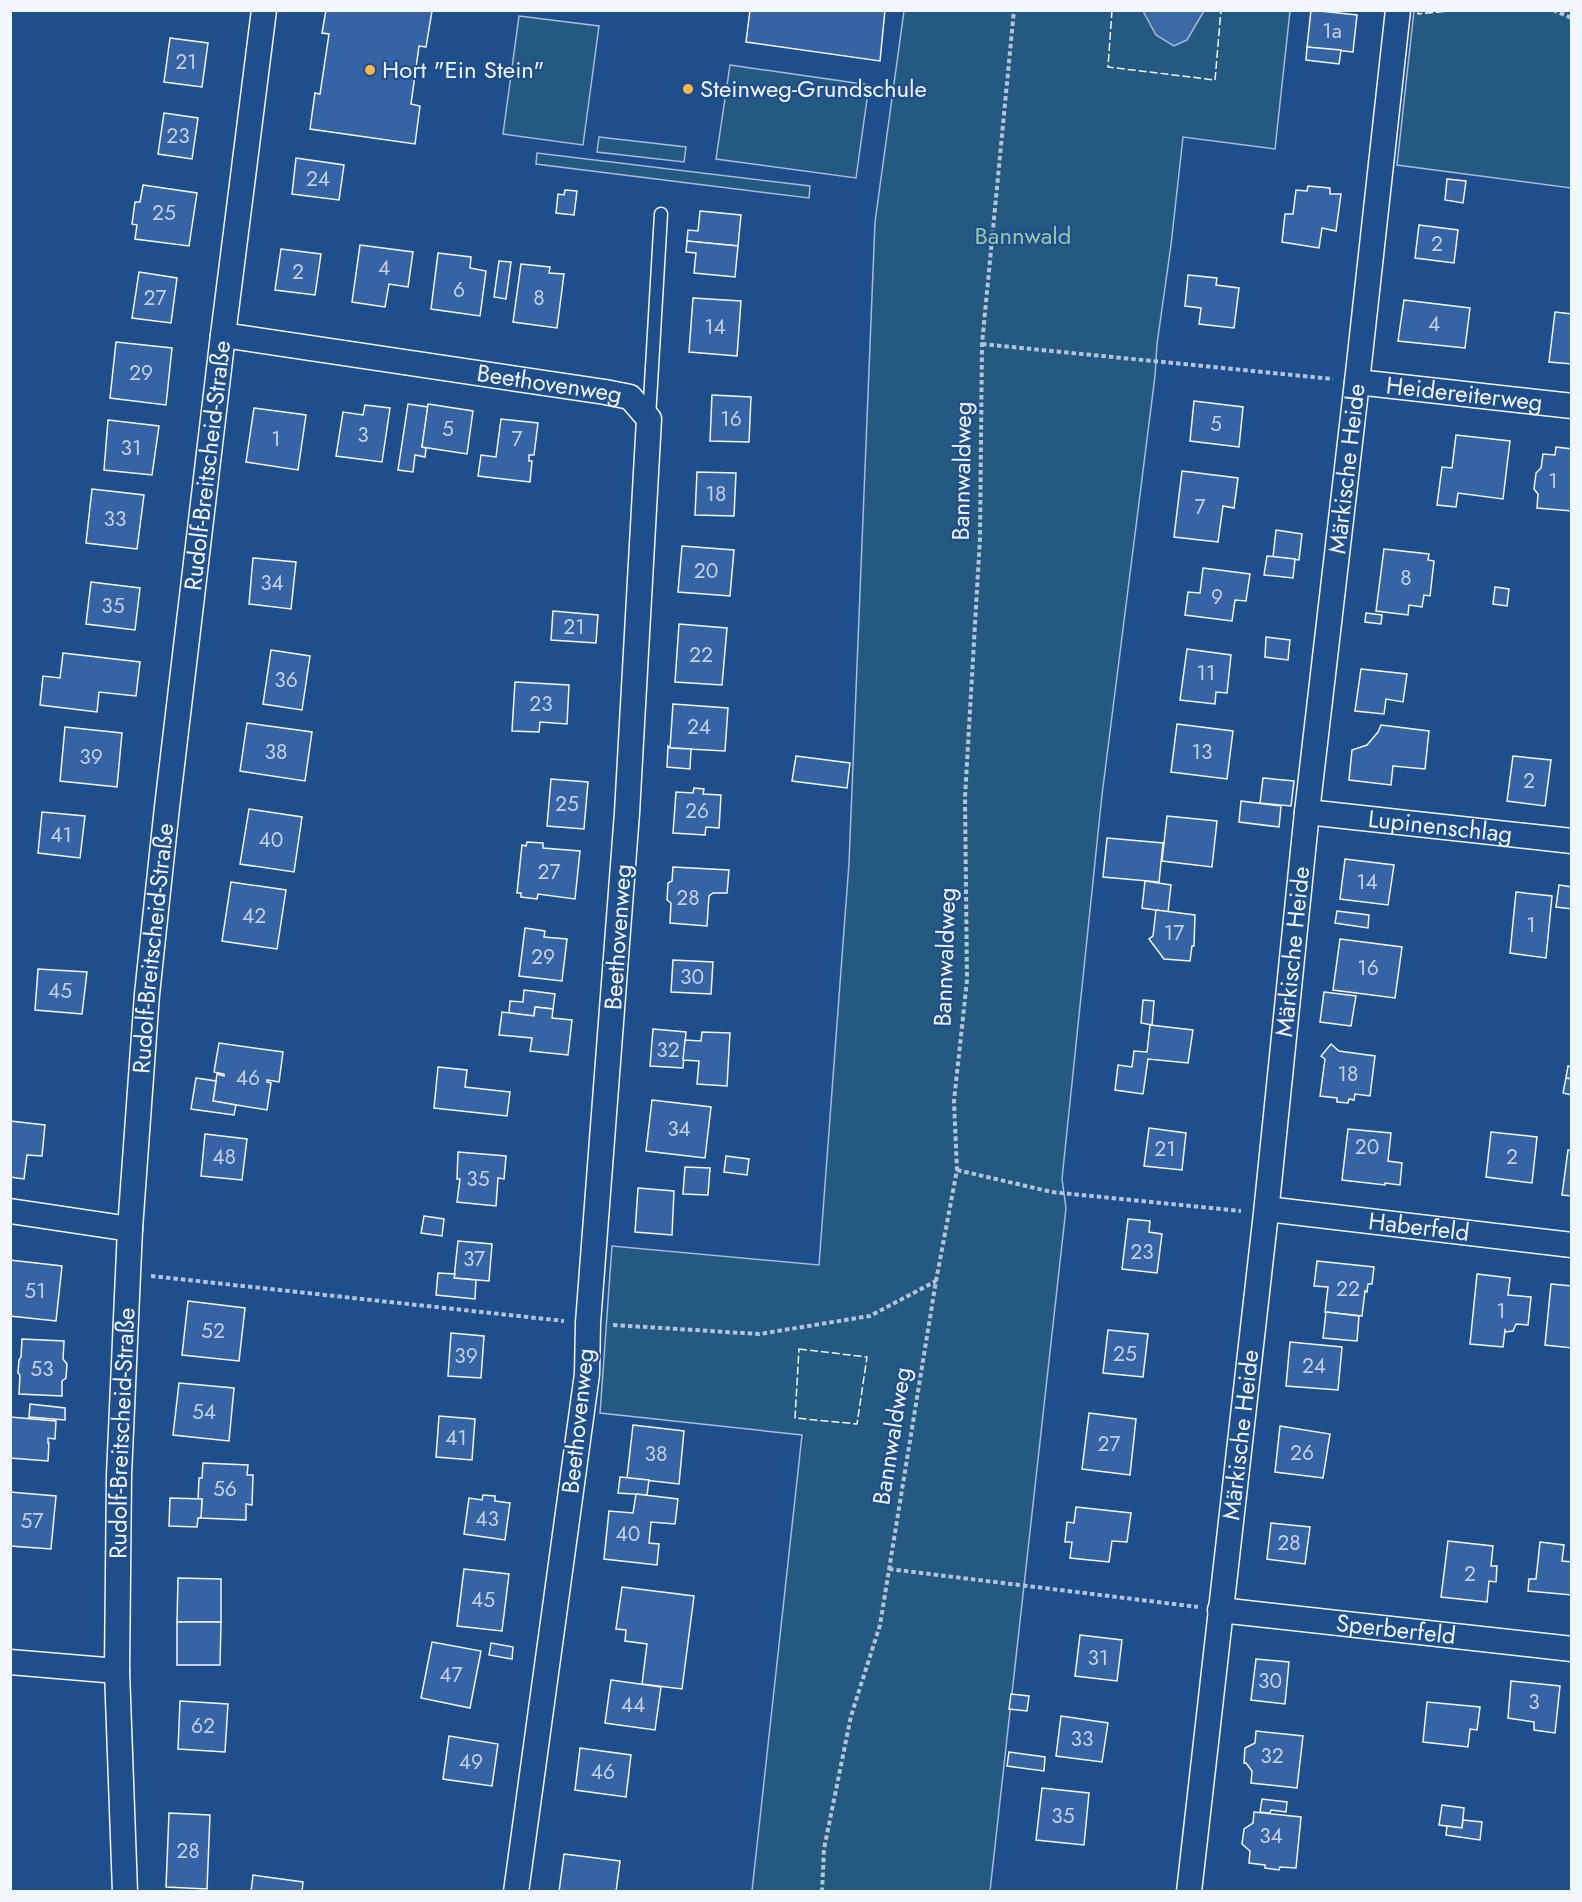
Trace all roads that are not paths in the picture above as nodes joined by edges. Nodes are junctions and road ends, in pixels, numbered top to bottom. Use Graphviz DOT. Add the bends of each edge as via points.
graph roads {
  1 [pos="264,10"];
  2 [pos="1398,10"];
  3 [pos="661,214"];
  4 [pos="222,335"];
  5 [pos="1357,382"];
  6 [pos="1572,406"];
  7 [pos="649,419"];
  8 [pos="1307,812"];
  9 [pos="1572,841"];
  10 [pos="10,1211"];
  11 [pos="1266,1211"];
  12 [pos="130,1229"];
  13 [pos="1572,1245"];
  14 [pos="1220,1610"];
  15 [pos="1572,1649"];
  16 [pos="10,1662"];
  17 [pos="117,1671"];
  18 [pos="125,1892"];
  19 [pos="516,1892"];
  20 [pos="1189,1892"];
  1 -- 4 [label="street, Rudolf-Breitscheid-Straße"];
  2 -- 5 [label="street, Märkische Heide"];
  3 -- 7 [label="lane"];
  4 -- 7 [label="street, Beethovenweg" via="605,392 630,397"];
  4 -- 12 [label="street, Rudolf-Breitscheid-Straße" via="148,982"];
  5 -- 6 [label="street, Heidereiterweg"];
  5 -- 8 [label="street, Märkische Heide"];
  7 -- 19 [label="street, Beethovenweg" via="627,813 587,1374"];
  8 -- 9 [label="street, Lupinenschlag"];
  8 -- 11 [label="street, Märkische Heide"];
  10 -- 12 [label="street"];
  11 -- 13 [label="street, Haberfeld"];
  11 -- 14 [label="street, Märkische Heide"];
  12 -- 17 [label="street, Rudolf-Breitscheid-Straße" via="118,1474"];
  14 -- 15 [label="street, Sperberfeld"];
  14 -- 20 [label="street, Märkische Heide"];
  16 -- 17 [label="street"];
  17 -- 18 [label="street, Rudolf-Breitscheid-Straße"];
}
